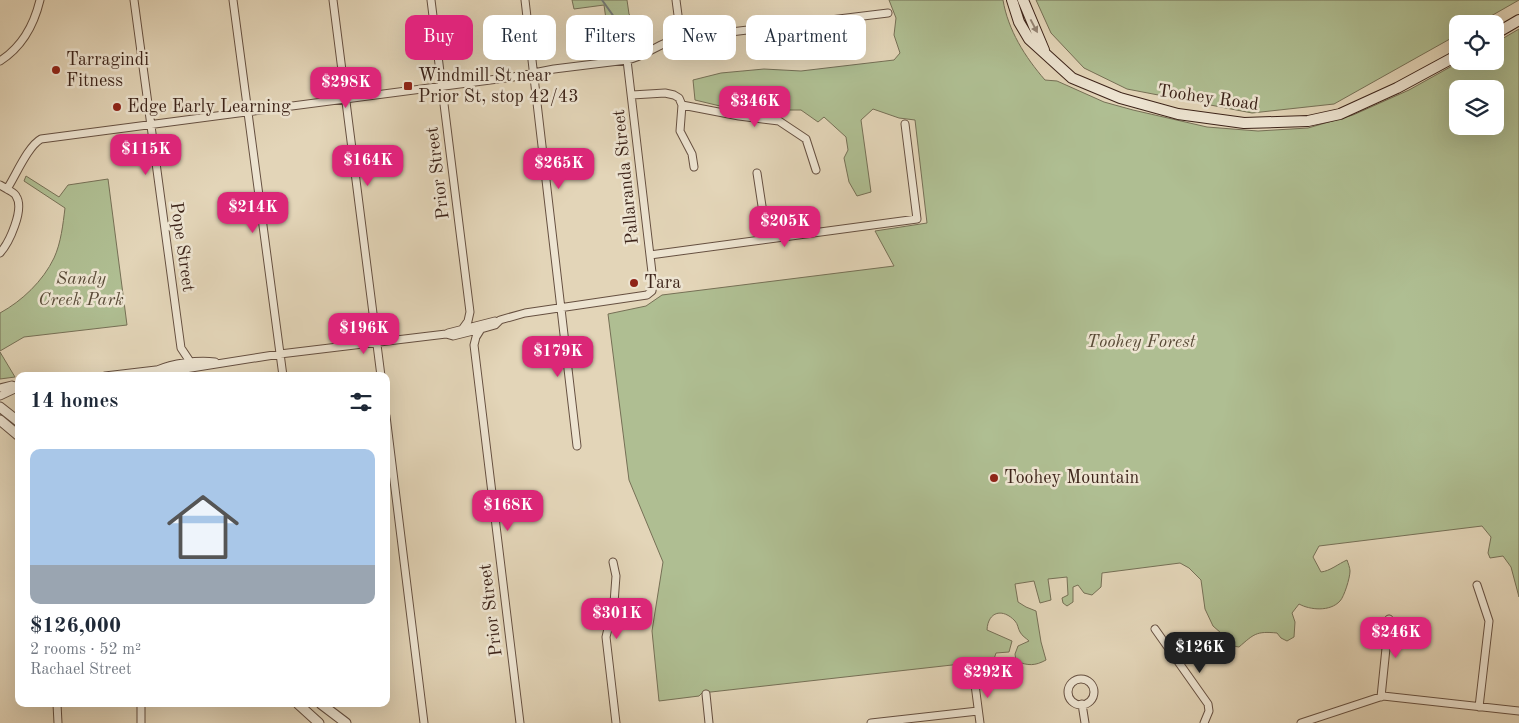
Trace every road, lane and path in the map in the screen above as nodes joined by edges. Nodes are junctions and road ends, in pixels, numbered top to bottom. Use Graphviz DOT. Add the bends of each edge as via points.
graph roads {
  1 [pos="40,0"];
  2 [pos="134,0"];
  3 [pos="233,0"];
  4 [pos="333,0"];
  5 [pos="431,0"];
  6 [pos="525,0"];
  7 [pos="676,0"];
  8 [pos="1012,0"];
  9 [pos="1023,0"];
  10 [pos="888,13"];
  11 [pos="678,15"];
  12 [pos="1519,20"];
  13 [pos="1504,29"];
  14 [pos="736,31"];
  15 [pos="1044,51"];
  16 [pos="628,60"];
  17 [pos="1449,60"];
  18 [pos="0,62"];
  19 [pos="534,73"];
  20 [pos="442,85"];
  21 [pos="632,95"];
  22 [pos="345,99"];
  23 [pos="682,105"];
  24 [pos="248,111"];
  25 [pos="150,124"];
  26 [pos="905,124"];
  27 [pos="694,167"];
  28 [pos="816,170"];
  29 [pos="757,173"];
  30 [pos="3,187"];
  31 [pos="767,240"];
  32 [pos="0,253"];
  33 [pos="650,255"];
  34 [pos="561,308"];
  35 [pos="470,312"];
  36 [pos="480,327"];
  37 [pos="463,331"];
  38 [pos="377,342"];
  39 [pos="474,345"];
  40 [pos="180,348"];
  41 [pos="280,354"];
  42 [pos="191,366"];
  43 [pos="174,368"];
  44 [pos="139,372"];
  45 [pos="178,372"];
  46 [pos="189,372"];
  47 [pos="282,372"];
  48 [pos="381,372"];
  49 [pos="15,386"];
  50 [pos="0,388"];
  51 [pos="15,389"];
  52 [pos="0,396"];
  53 [pos="0,407"];
  54 [pos="15,419"];
  55 [pos="0,420"];
  56 [pos="15,433"];
  57 [pos="578,446"];
  58 [pos="390,448"];
  59 [pos="613,562"];
  60 [pos="1476,585"];
  61 [pos="1388,619"];
  62 [pos="1155,629"];
  63 [pos="974,677"];
  64 [pos="706,694"];
  65 [pos="1381,697"];
  66 [pos="1082,704"];
  67 [pos="57,707"];
  68 [pos="141,707"];
  69 [pos="301,707"];
  70 [pos="325,707"];
  71 [pos="1480,707"];
  72 [pos="978,711"];
  73 [pos="1519,711"];
  74 [pos="883,722"];
  75 [pos="58,723"];
  76 [pos="141,723"];
  77 [pos="318,723"];
  78 [pos="346,723"];
  79 [pos="424,723"];
  80 [pos="520,723"];
  81 [pos="616,723"];
  82 [pos="710,723"];
  83 [pos="870,723"];
  84 [pos="980,723"];
  85 [pos="1085,723"];
  86 [pos="1204,723"];
  87 [pos="1301,723"];
  1 -- 18 [label="street" via="29,32"];
  2 -- 25 [label="street, Pope Street"];
  3 -- 24 [label="street"];
  4 -- 22 [label="street"];
  5 -- 20 [label="street, Prior Street"];
  6 -- 19 [label="street"];
  7 -- 11 [label="street"];
  8 -- 15 [label="main road, Toohey Road" via="1029,39"];
  9 -- 15 [label="main road, Toohey Road, one-way"];
  10 -- 14 [label="street"];
  12 -- 13 [label="main road"];
  15 -- 17 [label="main road, Toohey Road" via="1072,78 1120,98 1178,114 1244,123 1308,121 1340,114"];
  16 -- 19 [label="street"];
  16 -- 21 [label="street, Pallaranda Street"];
  19 -- 20 [label="street"];
  19 -- 34 [label="street"];
  20 -- 22 [label="street"];
  20 -- 35 [label="street, Prior Street"];
  21 -- 23 [label="street" via="671,94 679,98"];
  21 -- 33 [label="street, Pallaranda Street"];
  22 -- 24 [label="street"];
  22 -- 38 [label="street"];
  23 -- 27 [label="street" via="680,132 692,154"];
  23 -- 28 [label="street" via="779,121 806,139"];
  24 -- 25 [label="street"];
  24 -- 41 [label="street"];
  25 -- 30 [label="street" via="41,139"];
  25 -- 40 [label="street, Pope Street"];
  26 -- 31 [label="street" via="917,219"];
  29 -- 31 [label="street"];
  30 -- 32 [label="street" via="16,195 18,215"];
  31 -- 33 [label="street"];
  33 -- 34 [label="street, Pallaranda Street" via="652,291 644,296"];
  34 -- 36 [label="street" via="525,313 500,320 495,325"];
  34 -- 57 [label="street"];
  35 -- 36 [label="street"];
  35 -- 37 [label="street"];
  36 -- 37 [label="street"];
  36 -- 39 [label="street"];
  37 -- 38 [label="street" via="453,336 446,334"];
  37 -- 39 [label="street"];
  38 -- 41 [label="street"];
  38 -- 48 [label="street"];
  39 -- 80 [label="street, Prior Street"];
  40 -- 42 [label="street, Pope Street"];
  40 -- 43 [label="street, Pope Street"];
  41 -- 42 [label="street" via="217,363 205,361"];
  41 -- 47 [label="street"];
  42 -- 43 [label="street"];
  42 -- 46 [label="street"];
  43 -- 44 [label="street" via="164,366"];
  43 -- 45 [label="street"];
  49 -- 50 [label="street"];
  51 -- 52 [label="street"];
  53 -- 54 [label="street"];
  55 -- 56 [label="street"];
  58 -- 79 [label="street"];
  59 -- 81 [label="street" via="616,576 614,603 606,637"];
  60 -- 71 [label="street" via="1489,621"];
  61 -- 65 [label="street"];
  62 -- 86 [label="street" via="1208,704"];
  63 -- 72 [label="street"];
  64 -- 82 [label="street"];
  65 -- 71 [label="street"];
  65 -- 87 [label="street"];
  66 -- 85 [label="street"];
  67 -- 75 [label="street"];
  68 -- 76 [label="street"];
  69 -- 77 [label="street"];
  70 -- 78 [label="street"];
  71 -- 73 [label="street"];
  72 -- 74 [label="street"];
  72 -- 84 [label="street"];
  74 -- 83 [label="street"];
}
